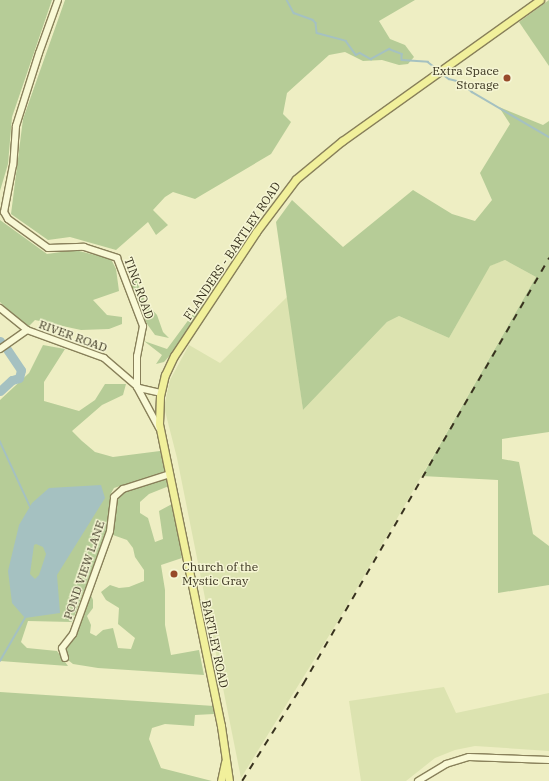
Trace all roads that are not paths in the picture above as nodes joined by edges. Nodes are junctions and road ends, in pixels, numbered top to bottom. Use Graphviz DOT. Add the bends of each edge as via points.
graph roads {
  1 [pos="58,0"];
  2 [pos="540,0"];
  3 [pos="0,308"];
  4 [pos="27,330"];
  5 [pos="1,349"];
  6 [pos="137,387"];
  7 [pos="160,393"];
  8 [pos="161,432"];
  9 [pos="170,474"];
  10 [pos="65,658"];
  11 [pos="226,756"];
  12 [pos="549,760"];
  13 [pos="230,780"];
  14 [pos="220,781"];
  15 [pos="418,781"];
  1 -- 6 [label="street, TINC ROAD" via="38,53 16,126 13,165 4,212 8,219 48,248 84,247 118,258 142,326 137,356"];
  2 -- 7 [label="main road, FLANDERS - BARTLEY ROAD" via="342,141 296,179 256,232 174,356"];
  3 -- 4 [label="street, RIVER ROAD"];
  4 -- 5 [label="street"];
  4 -- 6 [label="street, RIVER ROAD" via="104,358"];
  6 -- 7 [label="street, RIVER ROAD"];
  6 -- 8 [label="street, RIVER ROAD"];
  7 -- 8 [label="main road, BARTLEY ROAD"];
  8 -- 9 [label="main road, BARTLEY ROAD"];
  9 -- 10 [label="street, POND VIEW LANE" via="123,489 114,497 110,531 73,634 62,648"];
  9 -- 11 [label="main road, BARTLEY ROAD"];
  11 -- 13 [label="main road, BARTLEY ROAD"];
  11 -- 14 [label="main road"];
  12 -- 15 [label="street" via="469,757 446,764"];
}
